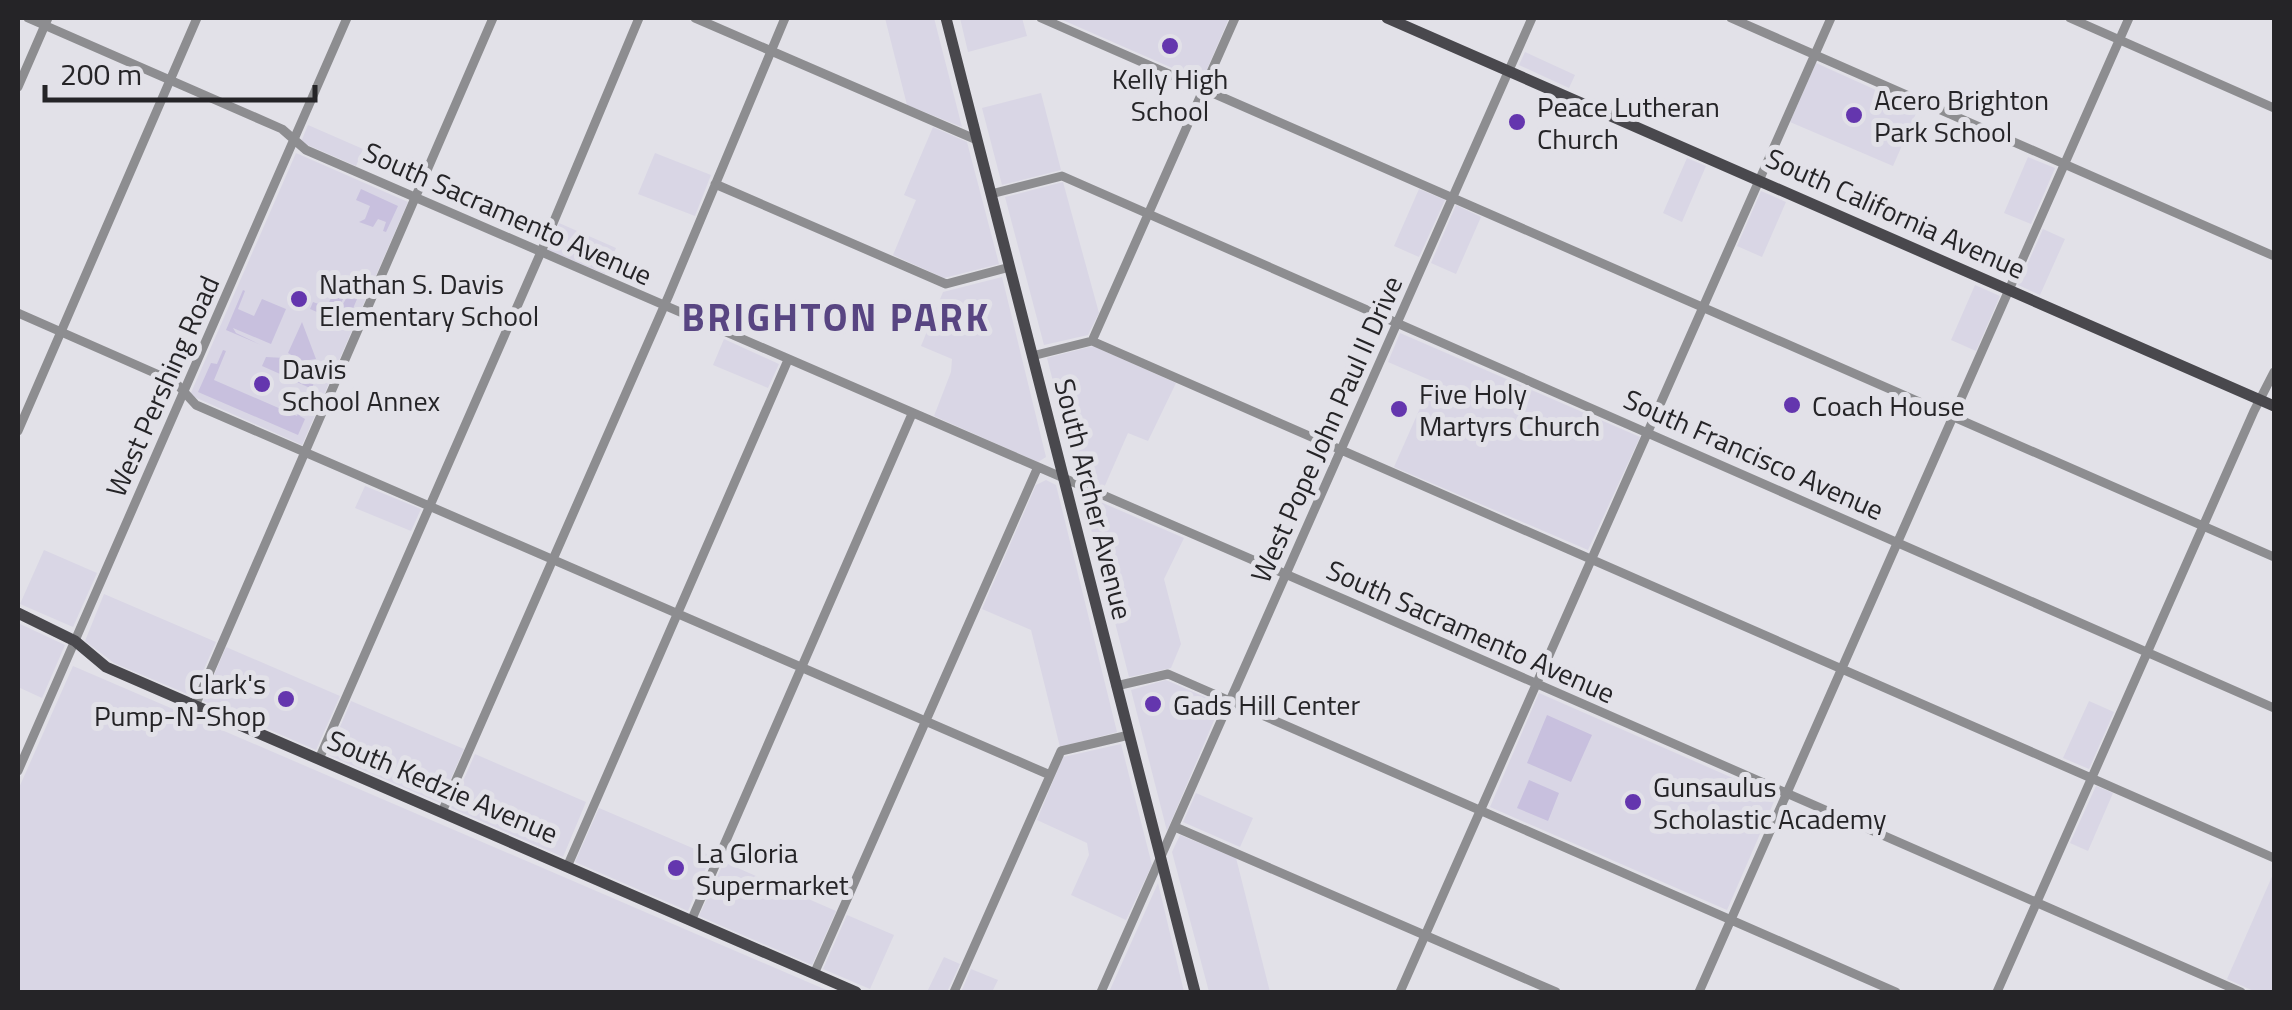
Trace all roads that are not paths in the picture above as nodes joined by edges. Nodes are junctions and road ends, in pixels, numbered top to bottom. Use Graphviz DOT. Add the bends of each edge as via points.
graph roads {
  1 [pos="28,18"];
  2 [pos="197,18"];
  3 [pos="347,18"];
  4 [pos="494,18"];
  5 [pos="639,18"];
  6 [pos="695,18"];
  7 [pos="785,18"];
  8 [pos="946,18"];
  9 [pos="1041,18"];
  10 [pos="1234,18"];
  11 [pos="1388,18"];
  12 [pos="1532,18"];
  13 [pos="1731,18"];
  14 [pos="1831,18"];
  15 [pos="2070,18"];
  16 [pos="2129,18"];
  17 [pos="46,21"];
  18 [pos="2120,40"];
  19 [pos="771,50"];
  20 [pos="1815,54"];
  21 [pos="1509,71"];
  22 [pos="170,80"];
  23 [pos="18,87"];
  24 [pos="1203,88"];
  25 [pos="2274,108"];
  26 [pos="294,140"];
  27 [pos="977,140"];
  28 [pos="2064,164"];
  29 [pos="1759,180"];
  30 [pos="715,184"];
  31 [pos="991,194"];
  32 [pos="416,198"];
  33 [pos="1452,198"];
  34 [pos="1148,212"];
  35 [pos="541,252"];
  36 [pos="2274,256"];
  37 [pos="1010,267"];
  38 [pos="2009,290"];
  39 [pos="664,306"];
  40 [pos="1703,307"];
  41 [pos="18,312"];
  42 [pos="1398,322"];
  43 [pos="60,332"];
  44 [pos="1092,341"];
  45 [pos="1032,356"];
  46 [pos="788,360"];
  47 [pos="2274,372"];
  48 [pos="184,391"];
  49 [pos="2261,400"];
  50 [pos="2274,406"];
  51 [pos="912,414"];
  52 [pos="1953,417"];
  53 [pos="18,431"];
  54 [pos="1648,432"];
  55 [pos="1341,450"];
  56 [pos="306,452"];
  57 [pos="1037,468"];
  58 [pos="1065,481"];
  59 [pos="430,506"];
  60 [pos="2203,526"];
  61 [pos="1898,542"];
  62 [pos="2274,557"];
  63 [pos="553,559"];
  64 [pos="1592,559"];
  65 [pos="1286,575"];
  66 [pos="18,613"];
  67 [pos="678,613"];
  68 [pos="75,642"];
  69 [pos="2148,652"];
  70 [pos="802,667"];
  71 [pos="1842,669"];
  72 [pos="1536,684"];
  73 [pos="1116,686"];
  74 [pos="1230,702"];
  75 [pos="196,706"];
  76 [pos="2274,708"];
  77 [pos="926,721"];
  78 [pos="1129,735"];
  79 [pos="319,759"];
  80 [pos="18,771"];
  81 [pos="1050,775"];
  82 [pos="2092,778"];
  83 [pos="1787,794"];
  84 [pos="1480,811"];
  85 [pos="442,812"];
  86 [pos="1174,826"];
  87 [pos="1160,858"];
  88 [pos="2274,858"];
  89 [pos="567,867"];
  90 [pos="2036,903"];
  91 [pos="691,921"];
  92 [pos="1731,921"];
  93 [pos="1425,936"];
  94 [pos="814,974"];
  95 [pos="856,992"];
  96 [pos="954,992"];
  97 [pos="1101,992"];
  98 [pos="1195,992"];
  99 [pos="1400,992"];
  100 [pos="1556,992"];
  101 [pos="1700,992"];
  102 [pos="1896,992"];
  103 [pos="1996,992"];
  104 [pos="2241,992"];
  1 -- 17 [label="street, South Sacramento Avenue"];
  2 -- 22 [label="street"];
  3 -- 26 [label="street, West Pershing Road"];
  4 -- 32 [label="street"];
  5 -- 35 [label="street"];
  6 -- 19 [label="street"];
  7 -- 19 [label="street"];
  8 -- 27 [label="main road, South Archer Avenue"];
  9 -- 24 [label="street"];
  10 -- 24 [label="street"];
  11 -- 21 [label="main road, South California Avenue"];
  12 -- 21 [label="street, West Pope John Paul II Drive"];
  13 -- 20 [label="street"];
  14 -- 20 [label="street"];
  15 -- 18 [label="street"];
  16 -- 18 [label="street"];
  17 -- 22 [label="street, South Sacramento Avenue"];
  17 -- 23 [label="street"];
  18 -- 25 [label="street"];
  18 -- 28 [label="street"];
  19 -- 27 [label="street"];
  19 -- 30 [label="street"];
  20 -- 28 [label="street"];
  20 -- 29 [label="street"];
  21 -- 29 [label="main road, South California Avenue"];
  21 -- 33 [label="street, West Pope John Paul II Drive"];
  22 -- 26 [label="street, South Sacramento Avenue" via="282,128"];
  22 -- 43 [label="street"];
  24 -- 33 [label="street"];
  24 -- 34 [label="street"];
  26 -- 32 [label="street, South Sacramento Avenue"];
  26 -- 48 [label="street, West Pershing Road"];
  27 -- 31 [label="main road, South Archer Avenue"];
  28 -- 36 [label="street"];
  28 -- 38 [label="street"];
  29 -- 38 [label="main road, South California Avenue"];
  29 -- 40 [label="street"];
  30 -- 37 [label="street" via="946,284"];
  30 -- 39 [label="street"];
  31 -- 34 [label="street, South Francisco Avenue" via="1062,176"];
  31 -- 37 [label="main road, South Archer Avenue"];
  32 -- 35 [label="street, South Sacramento Avenue"];
  32 -- 56 [label="street"];
  33 -- 40 [label="street"];
  33 -- 42 [label="street, West Pope John Paul II Drive"];
  34 -- 42 [label="street, South Francisco Avenue"];
  34 -- 44 [label="street"];
  35 -- 39 [label="street, South Sacramento Avenue"];
  35 -- 59 [label="street"];
  37 -- 45 [label="main road, South Archer Avenue"];
  38 -- 49 [label="main road, South California Avenue"];
  38 -- 52 [label="street"];
  39 -- 46 [label="street, South Sacramento Avenue"];
  39 -- 63 [label="street"];
  40 -- 52 [label="street"];
  40 -- 54 [label="street"];
  41 -- 43 [label="street"];
  42 -- 54 [label="street, South Francisco Avenue"];
  42 -- 55 [label="street, West Pope John Paul II Drive"];
  43 -- 48 [label="street"];
  43 -- 53 [label="street"];
  44 -- 45 [label="street"];
  44 -- 55 [label="street"];
  45 -- 58 [label="main road, South Archer Avenue"];
  46 -- 51 [label="street, South Sacramento Avenue"];
  46 -- 67 [label="street"];
  47 -- 49 [label="street"];
  48 -- 56 [label="street" via="196,405"];
  48 -- 68 [label="street, West Pershing Road"];
  49 -- 50 [label="main road, South California Avenue"];
  49 -- 60 [label="street"];
  51 -- 57 [label="street, South Sacramento Avenue"];
  51 -- 70 [label="street"];
  52 -- 60 [label="street"];
  52 -- 61 [label="street"];
  54 -- 61 [label="street, South Francisco Avenue"];
  54 -- 64 [label="street"];
  55 -- 64 [label="street"];
  55 -- 65 [label="street, West Pope John Paul II Drive"];
  56 -- 59 [label="street"];
  56 -- 75 [label="street"];
  57 -- 58 [label="street, South Sacramento Avenue"];
  57 -- 77 [label="street"];
  58 -- 65 [label="street, South Sacramento Avenue"];
  58 -- 73 [label="main road, South Archer Avenue"];
  59 -- 63 [label="street"];
  59 -- 79 [label="street"];
  60 -- 62 [label="street"];
  60 -- 69 [label="street"];
  61 -- 69 [label="street, South Francisco Avenue"];
  61 -- 71 [label="street"];
  63 -- 67 [label="street"];
  63 -- 85 [label="street"];
  64 -- 71 [label="street"];
  64 -- 72 [label="street"];
  65 -- 72 [label="street, South Sacramento Avenue"];
  65 -- 74 [label="street, West Pope John Paul II Drive"];
  66 -- 68 [label="main road, South Kedzie Avenue"];
  67 -- 70 [label="street"];
  67 -- 89 [label="street"];
  68 -- 75 [label="main road, South Kedzie Avenue" via="106,668"];
  68 -- 80 [label="street, West Pershing Road"];
  69 -- 76 [label="street, South Francisco Avenue"];
  69 -- 82 [label="street"];
  70 -- 77 [label="street"];
  70 -- 91 [label="street"];
  71 -- 82 [label="street"];
  71 -- 83 [label="street"];
  72 -- 83 [label="street, South Sacramento Avenue"];
  72 -- 84 [label="street"];
  73 -- 74 [label="street" via="1168,674"];
  73 -- 78 [label="main road, South Archer Avenue"];
  74 -- 84 [label="street"];
  74 -- 86 [label="street, West Pope John Paul II Drive"];
  75 -- 79 [label="main road, South Kedzie Avenue"];
  77 -- 81 [label="street"];
  77 -- 94 [label="street"];
  78 -- 81 [label="street" via="1061,751"];
  78 -- 87 [label="main road, South Archer Avenue"];
  79 -- 85 [label="main road, South Kedzie Avenue"];
  81 -- 96 [label="street"];
  82 -- 88 [label="street"];
  82 -- 90 [label="street"];
  83 -- 90 [label="street, South Sacramento Avenue"];
  83 -- 92 [label="street"];
  84 -- 92 [label="street"];
  84 -- 93 [label="street"];
  85 -- 89 [label="main road, South Kedzie Avenue"];
  86 -- 87 [label="street, West Pope John Paul II Drive"];
  86 -- 93 [label="street"];
  87 -- 97 [label="street, West Pope John Paul II Drive"];
  87 -- 98 [label="main road, South Archer Avenue"];
  89 -- 91 [label="main road, South Kedzie Avenue"];
  90 -- 103 [label="street"];
  90 -- 104 [label="street, South Sacramento Avenue"];
  91 -- 94 [label="main road, South Kedzie Avenue"];
  92 -- 101 [label="street"];
  92 -- 102 [label="street"];
  93 -- 99 [label="street"];
  93 -- 100 [label="street"];
  94 -- 95 [label="main road, South Kedzie Avenue"];
}
